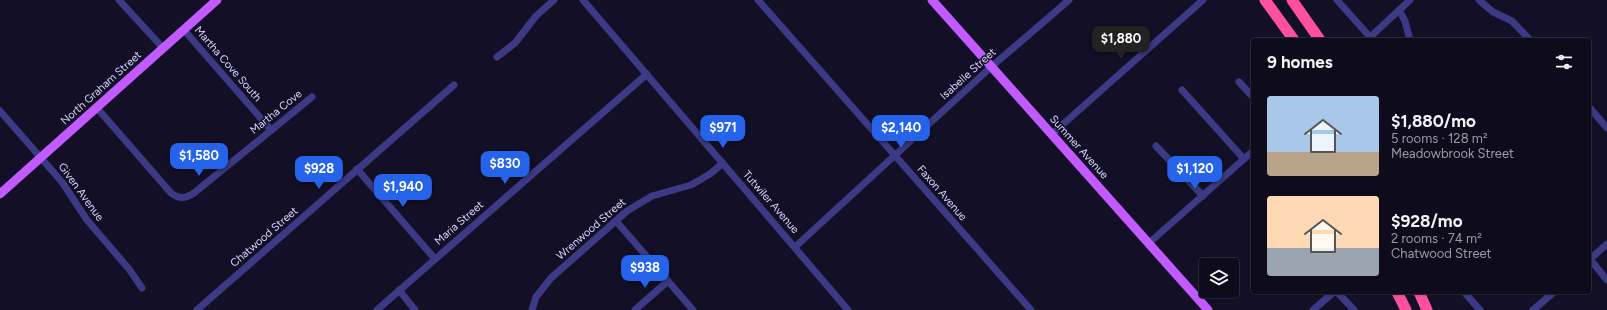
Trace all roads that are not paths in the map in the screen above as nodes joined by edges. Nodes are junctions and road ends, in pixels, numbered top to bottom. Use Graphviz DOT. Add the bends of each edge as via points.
graph roads {
  1 [pos="119,0"];
  2 [pos="217,0"];
  3 [pos="554,0"];
  4 [pos="583,0"];
  5 [pos="758,0"];
  6 [pos="1069,0"];
  7 [pos="1203,0"];
  8 [pos="1265,0"];
  9 [pos="1292,0"];
  10 [pos="1337,0"];
  11 [pos="1410,0"];
  12 [pos="1479,0"];
  13 [pos="935,1"];
  14 [pos="1399,10"];
  15 [pos="184,30"];
  16 [pos="1293,38"];
  17 [pos="1319,38"];
  18 [pos="1368,38"];
  19 [pos="1409,38"];
  20 [pos="1528,38"];
  21 [pos="163,48"];
  22 [pos="496,57"];
  23 [pos="991,67"];
  24 [pos="647,74"];
  25 [pos="1239,82"];
  26 [pos="454,85"];
  27 [pos="1182,90"];
  28 [pos="1251,95"];
  29 [pos="312,97"];
  30 [pos="97,108"];
  31 [pos="1591,109"];
  32 [pos="0,111"];
  33 [pos="1607,128"];
  34 [pos="271,130"];
  35 [pos="1052,134"];
  36 [pos="1156,146"];
  37 [pos="1251,153"];
  38 [pos="894,156"];
  39 [pos="41,158"];
  40 [pos="1244,159"];
  41 [pos="723,163"];
  42 [pos="357,169"];
  43 [pos="0,194"];
  44 [pos="1202,196"];
  45 [pos="616,221"];
  46 [pos="1149,243"];
  47 [pos="1607,244"];
  48 [pos="795,247"];
  49 [pos="1591,258"];
  50 [pos="435,259"];
  51 [pos="1591,262"];
  52 [pos="1607,280"];
  53 [pos="668,281"];
  54 [pos="142,288"];
  55 [pos="399,290"];
  56 [pos="1332,294"];
  57 [pos="1339,294"];
  58 [pos="1397,294"];
  59 [pos="1397,294"];
  60 [pos="1419,294"];
  61 [pos="1466,294"];
  62 [pos="1552,294"];
  63 [pos="197,310"];
  64 [pos="377,310"];
  65 [pos="415,310"];
  66 [pos="532,310"];
  67 [pos="635,310"];
  68 [pos="693,310"];
  69 [pos="848,310"];
  70 [pos="1031,310"];
  71 [pos="1208,310"];
  72 [pos="1314,310"];
  73 [pos="1354,310"];
  74 [pos="1402,310"];
  75 [pos="1406,310"];
  76 [pos="1428,310"];
  77 [pos="1480,310"];
  78 [pos="1534,310"];
  1 -- 21 [label="street"];
  2 -- 15 [label="main road, North Graham Street"];
  3 -- 22 [label="street" via="536,16 515,43"];
  4 -- 24 [label="street, Tutwiler Avenue"];
  5 -- 38 [label="street, Faxon Avenue"];
  6 -- 23 [label="street, Isabelle Street"];
  7 -- 35 [label="street"];
  8 -- 16 [label="highway"];
  9 -- 17 [label="highway"];
  10 -- 18 [label="street"];
  11 -- 14 [label="street"];
  12 -- 20 [label="street" via="1493,12 1512,22"];
  13 -- 23 [label="main road, Summer Avenue"];
  14 -- 18 [label="street"];
  14 -- 19 [label="street"];
  15 -- 21 [label="main road, North Graham Street"];
  15 -- 34 [label="street, Martha Cove South"];
  21 -- 30 [label="main road, North Graham Street"];
  23 -- 35 [label="main road, Summer Avenue"];
  23 -- 38 [label="street, Isabelle Street"];
  24 -- 41 [label="street, Tutwiler Avenue"];
  24 -- 50 [label="street, Maria Street"];
  25 -- 28 [label="street"];
  26 -- 42 [label="street, Chatwood Street"];
  27 -- 40 [label="street"];
  29 -- 34 [label="street, Martha Cove"];
  30 -- 34 [label="street, Martha Cove" via="171,193 181,198 194,193"];
  30 -- 39 [label="main road, North Graham Street"];
  31 -- 33 [label="street"];
  32 -- 39 [label="street, Given Avenue"];
  35 -- 46 [label="main road, Summer Avenue"];
  36 -- 44 [label="street"];
  37 -- 40 [label="street"];
  38 -- 48 [label="street, Isabelle Street"];
  38 -- 70 [label="street, Faxon Avenue"];
  39 -- 43 [label="main road, North Graham Street"];
  39 -- 54 [label="street, Given Avenue"];
  40 -- 44 [label="street"];
  41 -- 45 [label="street, Wrenwood Street" via="691,185 665,191 639,203"];
  41 -- 48 [label="street, Tutwiler Avenue"];
  42 -- 50 [label="street"];
  42 -- 63 [label="street, Chatwood Street"];
  44 -- 46 [label="street"];
  45 -- 53 [label="street"];
  45 -- 66 [label="street, Wrenwood Street" via="545,284 536,297"];
  46 -- 71 [label="main road, Summer Avenue"];
  47 -- 49 [label="street"];
  48 -- 69 [label="street, Tutwiler Avenue"];
  50 -- 55 [label="street, Maria Street"];
  51 -- 52 [label="street"];
  53 -- 67 [label="street"];
  53 -- 68 [label="street"];
  55 -- 64 [label="street, Maria Street"];
  55 -- 65 [label="street"];
  56 -- 72 [label="street"];
  57 -- 73 [label="street"];
  58 -- 74 [label="highway"];
  59 -- 75 [label="highway"];
  60 -- 76 [label="highway"];
  61 -- 77 [label="street"];
  62 -- 78 [label="street"];
}
